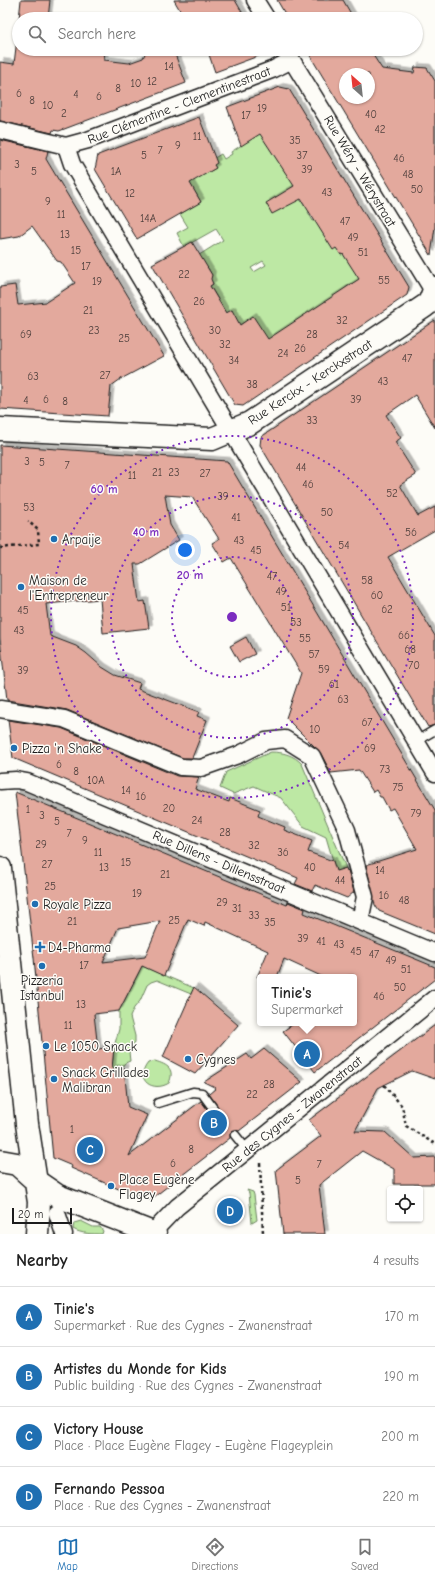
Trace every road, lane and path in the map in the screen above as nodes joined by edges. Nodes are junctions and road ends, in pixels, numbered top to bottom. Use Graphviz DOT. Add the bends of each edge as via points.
graph roads {
  1 [pos="255,0"];
  2 [pos="262,12"];
  3 [pos="286,56"];
  4 [pos="289,56"];
  5 [pos="0,130"];
  6 [pos="66,146"];
  7 [pos="435,291"];
  8 [pos="0,429"];
  9 [pos="231,431"];
  10 [pos="28,521"];
  11 [pos="0,548"];
  12 [pos="0,709"];
  13 [pos="435,730"];
  14 [pos="416,741"];
  15 [pos="435,773"];
  16 [pos="0,781"];
  17 [pos="0,868"];
  18 [pos="360,921"];
  19 [pos="435,953"];
  20 [pos="435,998"];
  21 [pos="384,1085"];
  22 [pos="158,1103"];
  23 [pos="214,1108"];
  24 [pos="235,1135"];
  25 [pos="435,1144"];
  26 [pos="248,1151"];
  27 [pos="0,1161"];
  28 [pos="260,1163"];
  29 [pos="36,1181"];
  30 [pos="57,1213"];
  31 [pos="154,1233"];
  32 [pos="37,1234"];
  33 [pos="64,1234"];
  34 [pos="263,1234"];
  1 -- 2 [label="street"];
  3 -- 6 [label="street, Rue Clémentine - Clementinestraat" via="274,69 88,140"];
  4 -- 7 [label="street, Rue Wéry - Wérystraat"];
  5 -- 6 [label="street"];
  6 -- 9 [label="street" via="72,164"];
  7 -- 9 [label="street, Rue Kerckx - Kerckxstraat" via="425,306 250,423"];
  8 -- 9 [label="street, Rue Kerckx - Kerckxstraat" via="212,439"];
  9 -- 14 [label="street"];
  10 -- 11 [label="path" via="38,530 39,544"];
  12 -- 18 [label="street" via="64,719 182,767 201,768 238,755 266,741 285,739 312,756 347,830 365,897"];
  13 -- 14 [label="lane"];
  14 -- 15 [label="street"];
  16 -- 18 [label="street, Rue Dillens - Dillensstraat" via="27,782"];
  17 -- 29 [label="street" via="27,1124"];
  18 -- 19 [label="street, Rue Dillens - Dillensstraat"];
  20 -- 26 [label="street, Rue des Cygnes - Zwanenstraat"];
  21 -- 25 [label="path" via="402,1106 406,1126"];
  22 -- 23 [label="lane" via="193,1092 202,1093"];
  24 -- 26 [label="lane"];
  26 -- 31 [label="street, Rue des Cygnes - Zwanenstraat" via="177,1207"];
  27 -- 29 [label="street" via="17,1164"];
  28 -- 34 [label="path"];
  29 -- 31 [label="street" via="58,1196"];
  29 -- 32 [label="street" via="39,1202"];
  30 -- 33 [label="street"];
}
